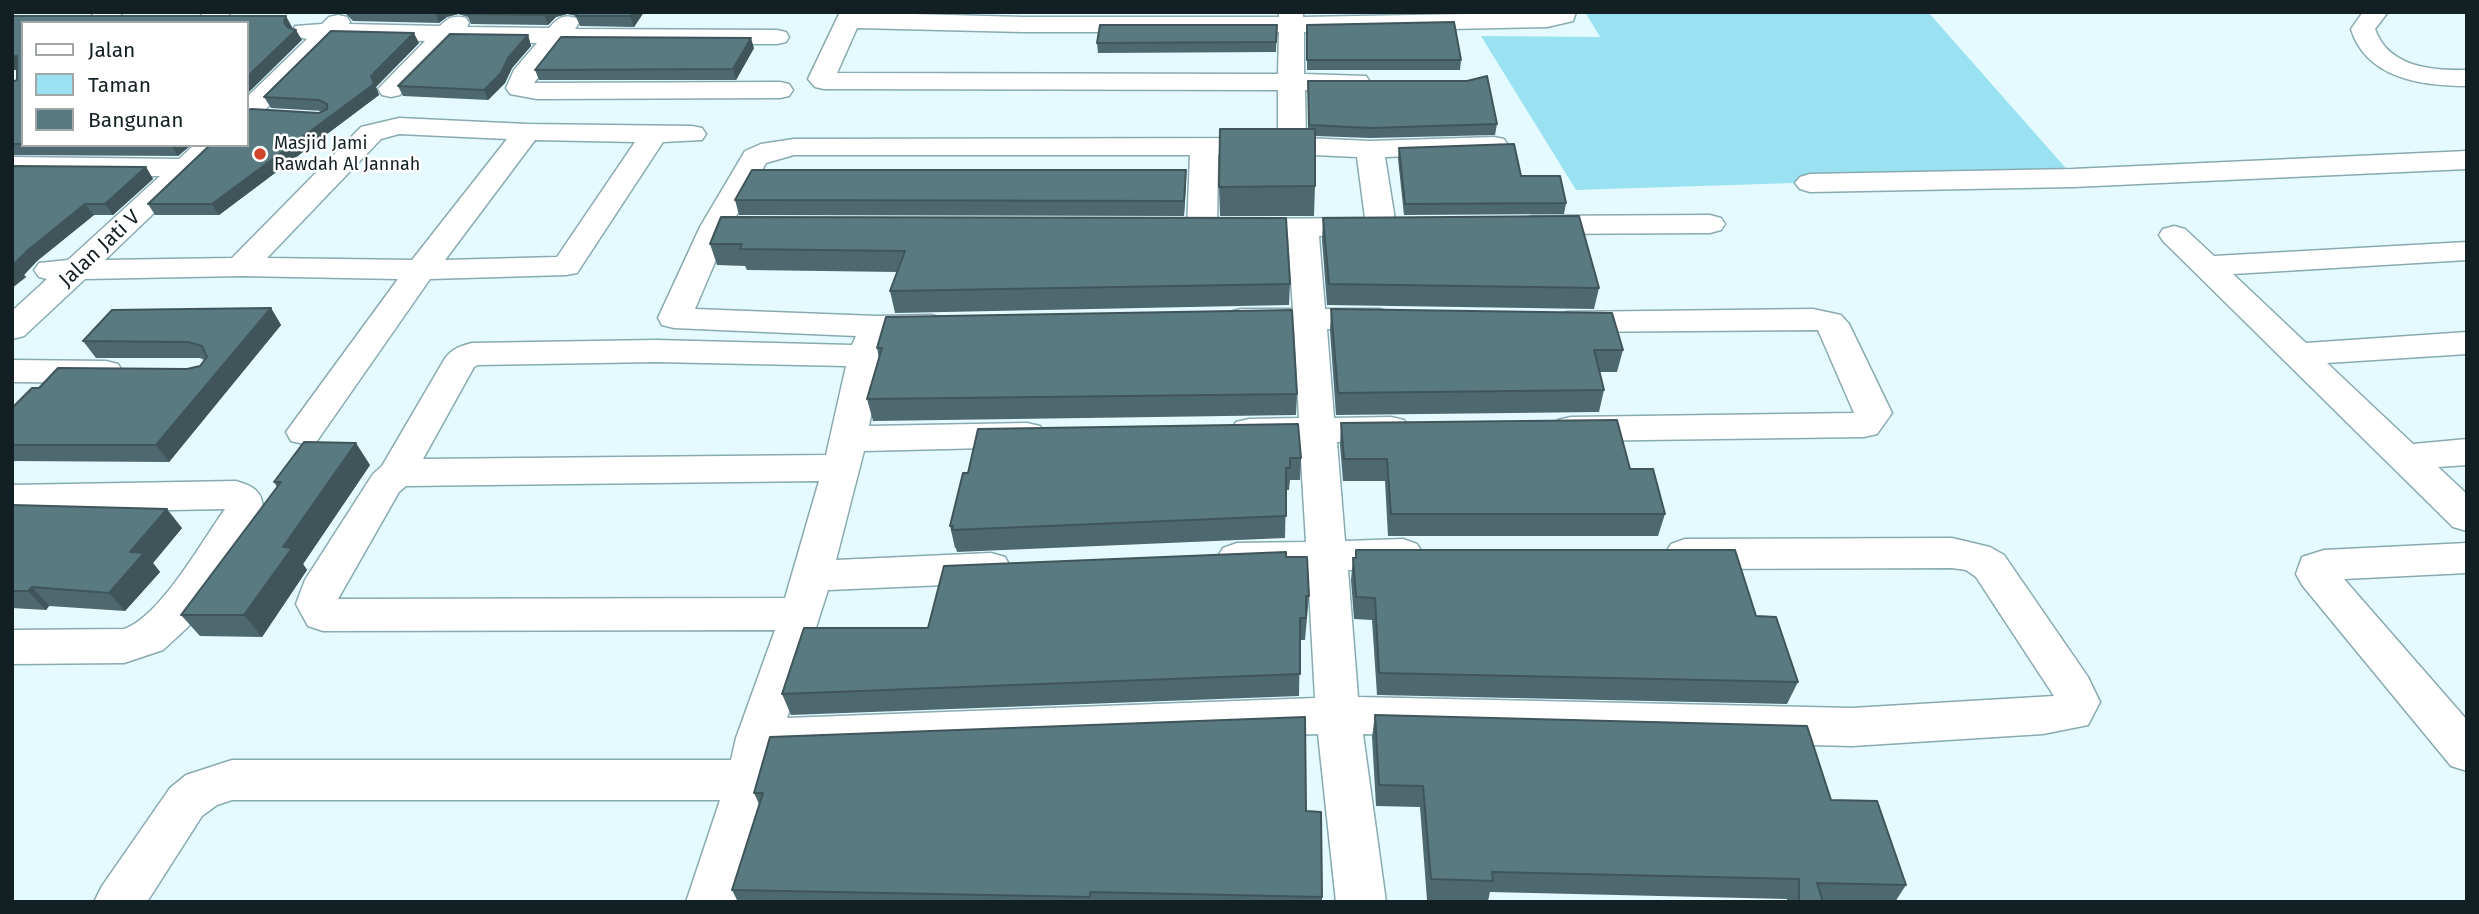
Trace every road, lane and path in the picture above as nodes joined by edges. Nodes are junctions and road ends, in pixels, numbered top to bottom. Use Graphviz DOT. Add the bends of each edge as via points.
graph roads {
  1 [pos="468,12"];
  2 [pos="577,12"];
  3 [pos="1564,12"];
  4 [pos="2376,12"];
  5 [pos="850,16"];
  6 [pos="954,18"];
  7 [pos="1291,18"];
  8 [pos="1061,19"];
  9 [pos="1168,19"];
  10 [pos="322,20"];
  11 [pos="447,34"];
  12 [pos="555,36"];
  13 [pos="777,37"];
  14 [pos="2417,75"];
  15 [pos="2467,78"];
  16 [pos="1386,82"];
  17 [pos="248,83"];
  18 [pos="1293,83"];
  19 [pos="391,89"];
  20 [pos="780,90"];
  21 [pos="2467,97"];
  22 [pos="248,111"];
  23 [pos="527,132"];
  24 [pos="654,134"];
  25 [pos="692,134"];
  26 [pos="1494,145"];
  27 [pos="1292,146"];
  28 [pos="59,147"];
  29 [pos="206,147"];
  30 [pos="1204,149"];
  31 [pos="1370,149"];
  32 [pos="175,160"];
  33 [pos="2467,160"];
  34 [pos="25,166"];
  35 [pos="2467,173"];
  36 [pos="1811,183"];
  37 [pos="12,186"];
  38 [pos="2079,192"];
  39 [pos="1710,224"];
  40 [pos="1504,226"];
  41 [pos="1303,228"];
  42 [pos="2174,235"];
  43 [pos="2467,251"];
  44 [pos="2206,266"];
  45 [pos="241,267"];
  46 [pos="63,270"];
  47 [pos="421,270"];
  48 [pos="12,303"];
  49 [pos="674,318"];
  50 [pos="1310,318"];
  51 [pos="1215,320"];
  52 [pos="1408,320"];
  53 [pos="1533,322"];
  54 [pos="957,324"];
  55 [pos="12,329"];
  56 [pos="870,341"];
  57 [pos="2467,343"];
  58 [pos="656,351"];
  59 [pos="2298,354"];
  60 [pos="12,371"];
  61 [pos="132,372"];
  62 [pos="1429,429"];
  63 [pos="1540,429"];
  64 [pos="1318,430"];
  65 [pos="304,432"];
  66 [pos="1222,432"];
  67 [pos="1056,435"];
  68 [pos="2467,452"];
  69 [pos="845,454"];
  70 [pos="2404,457"];
  71 [pos="395,475"];
  72 [pos="12,499"];
  73 [pos="2467,517"];
  74 [pos="1326,554"];
  75 [pos="1435,554"];
  76 [pos="1654,554"];
  77 [pos="2467,558"];
  78 [pos="1200,559"];
  79 [pos="1033,566"];
  80 [pos="805,595"];
  81 [pos="12,647"];
  82 [pos="1338,715"];
  83 [pos="2467,752"];
  84 [pos="753,759"];
  85 [pos="119,902"];
  86 [pos="711,902"];
  87 [pos="1361,902"];
  1 -- 11 [label="street"];
  2 -- 12 [label="street"];
  3 -- 7 [label="street" via="1558,19 1547,20"];
  4 -- 14 [label="street" via="2363,29 2364,40 2391,64"];
  5 -- 6 [label="street"];
  5 -- 18 [label="street" via="821,79 824,81"];
  6 -- 8 [label="street"];
  7 -- 9 [label="street"];
  7 -- 18 [label="street"];
  8 -- 9 [label="street"];
  10 -- 11 [label="street"];
  10 -- 17 [label="street"];
  10 -- 22 [label="street"];
  11 -- 12 [label="street"];
  11 -- 19 [label="street"];
  12 -- 13 [label="street"];
  12 -- 20 [label="street" via="523,76 519,88"];
  14 -- 15 [label="street"];
  14 -- 21 [label="street" via="2448,97"];
  16 -- 18 [label="street"];
  18 -- 27 [label="street"];
  23 -- 24 [label="street"];
  23 -- 45 [label="street" via="399,126 371,133"];
  23 -- 47 [label="street"];
  24 -- 25 [label="street"];
  24 -- 47 [label="street" via="566,267"];
  26 -- 31 [label="street"];
  27 -- 30 [label="street"];
  27 -- 31 [label="street"];
  28 -- 34 [label="street"];
  29 -- 32 [label="street, Jalan Jati V"];
  30 -- 41 [label="street" via="1188,228"];
  30 -- 49 [label="street" via="771,150 755,157 729,227"];
  31 -- 41 [label="street" via="1395,226"];
  32 -- 34 [label="street"];
  32 -- 46 [label="street, Jalan Jati V"];
  33 -- 36 [label="street" via="2073,178"];
  34 -- 37 [label="street"];
  35 -- 38 [label="street"];
  39 -- 40 [label="street"];
  41 -- 50 [label="street"];
  42 -- 44 [label="street"];
  43 -- 44 [label="street"];
  44 -- 59 [label="street"];
  45 -- 46 [label="street"];
  45 -- 47 [label="street"];
  46 -- 48 [label="street, Jalan Jati V"];
  46 -- 55 [label="street, Jalan Jati V"];
  47 -- 65 [label="street"];
  49 -- 56 [label="street"];
  49 -- 58 [label="street"];
  50 -- 51 [label="street"];
  50 -- 52 [label="street"];
  50 -- 64 [label="street"];
  53 -- 63 [label="street" via="1829,322 1874,414 1864,425"];
  54 -- 56 [label="street"];
  56 -- 58 [label="street"];
  56 -- 69 [label="street"];
  57 -- 59 [label="street"];
  58 -- 71 [label="street" via="472,354 461,360"];
  59 -- 70 [label="street"];
  60 -- 61 [label="street"];
  62 -- 64 [label="street"];
  64 -- 66 [label="street"];
  64 -- 74 [label="street"];
  67 -- 69 [label="street"];
  68 -- 70 [label="street"];
  69 -- 71 [label="street"];
  69 -- 80 [label="street"];
  70 -- 73 [label="street"];
  71 -- 80 [label="street" via="319,591 316,604 323,615"];
  72 -- 81 [label="street" via="236,495 243,500 244,510 173,616 148,638 124,646"];
  74 -- 75 [label="street"];
  74 -- 78 [label="street"];
  74 -- 82 [label="street"];
  76 -- 82 [label="street" via="1952,553 1976,557 1990,566 2078,702 2072,712 2043,716 1852,727"];
  77 -- 83 [label="street" via="2325,565 2316,568 2316,574"];
  79 -- 80 [label="street"];
  80 -- 84 [label="street"];
  82 -- 84 [label="street"];
  82 -- 87 [label="street"];
  84 -- 85 [label="street" via="223,781 202,789 187,802"];
  84 -- 86 [label="street"];
}
